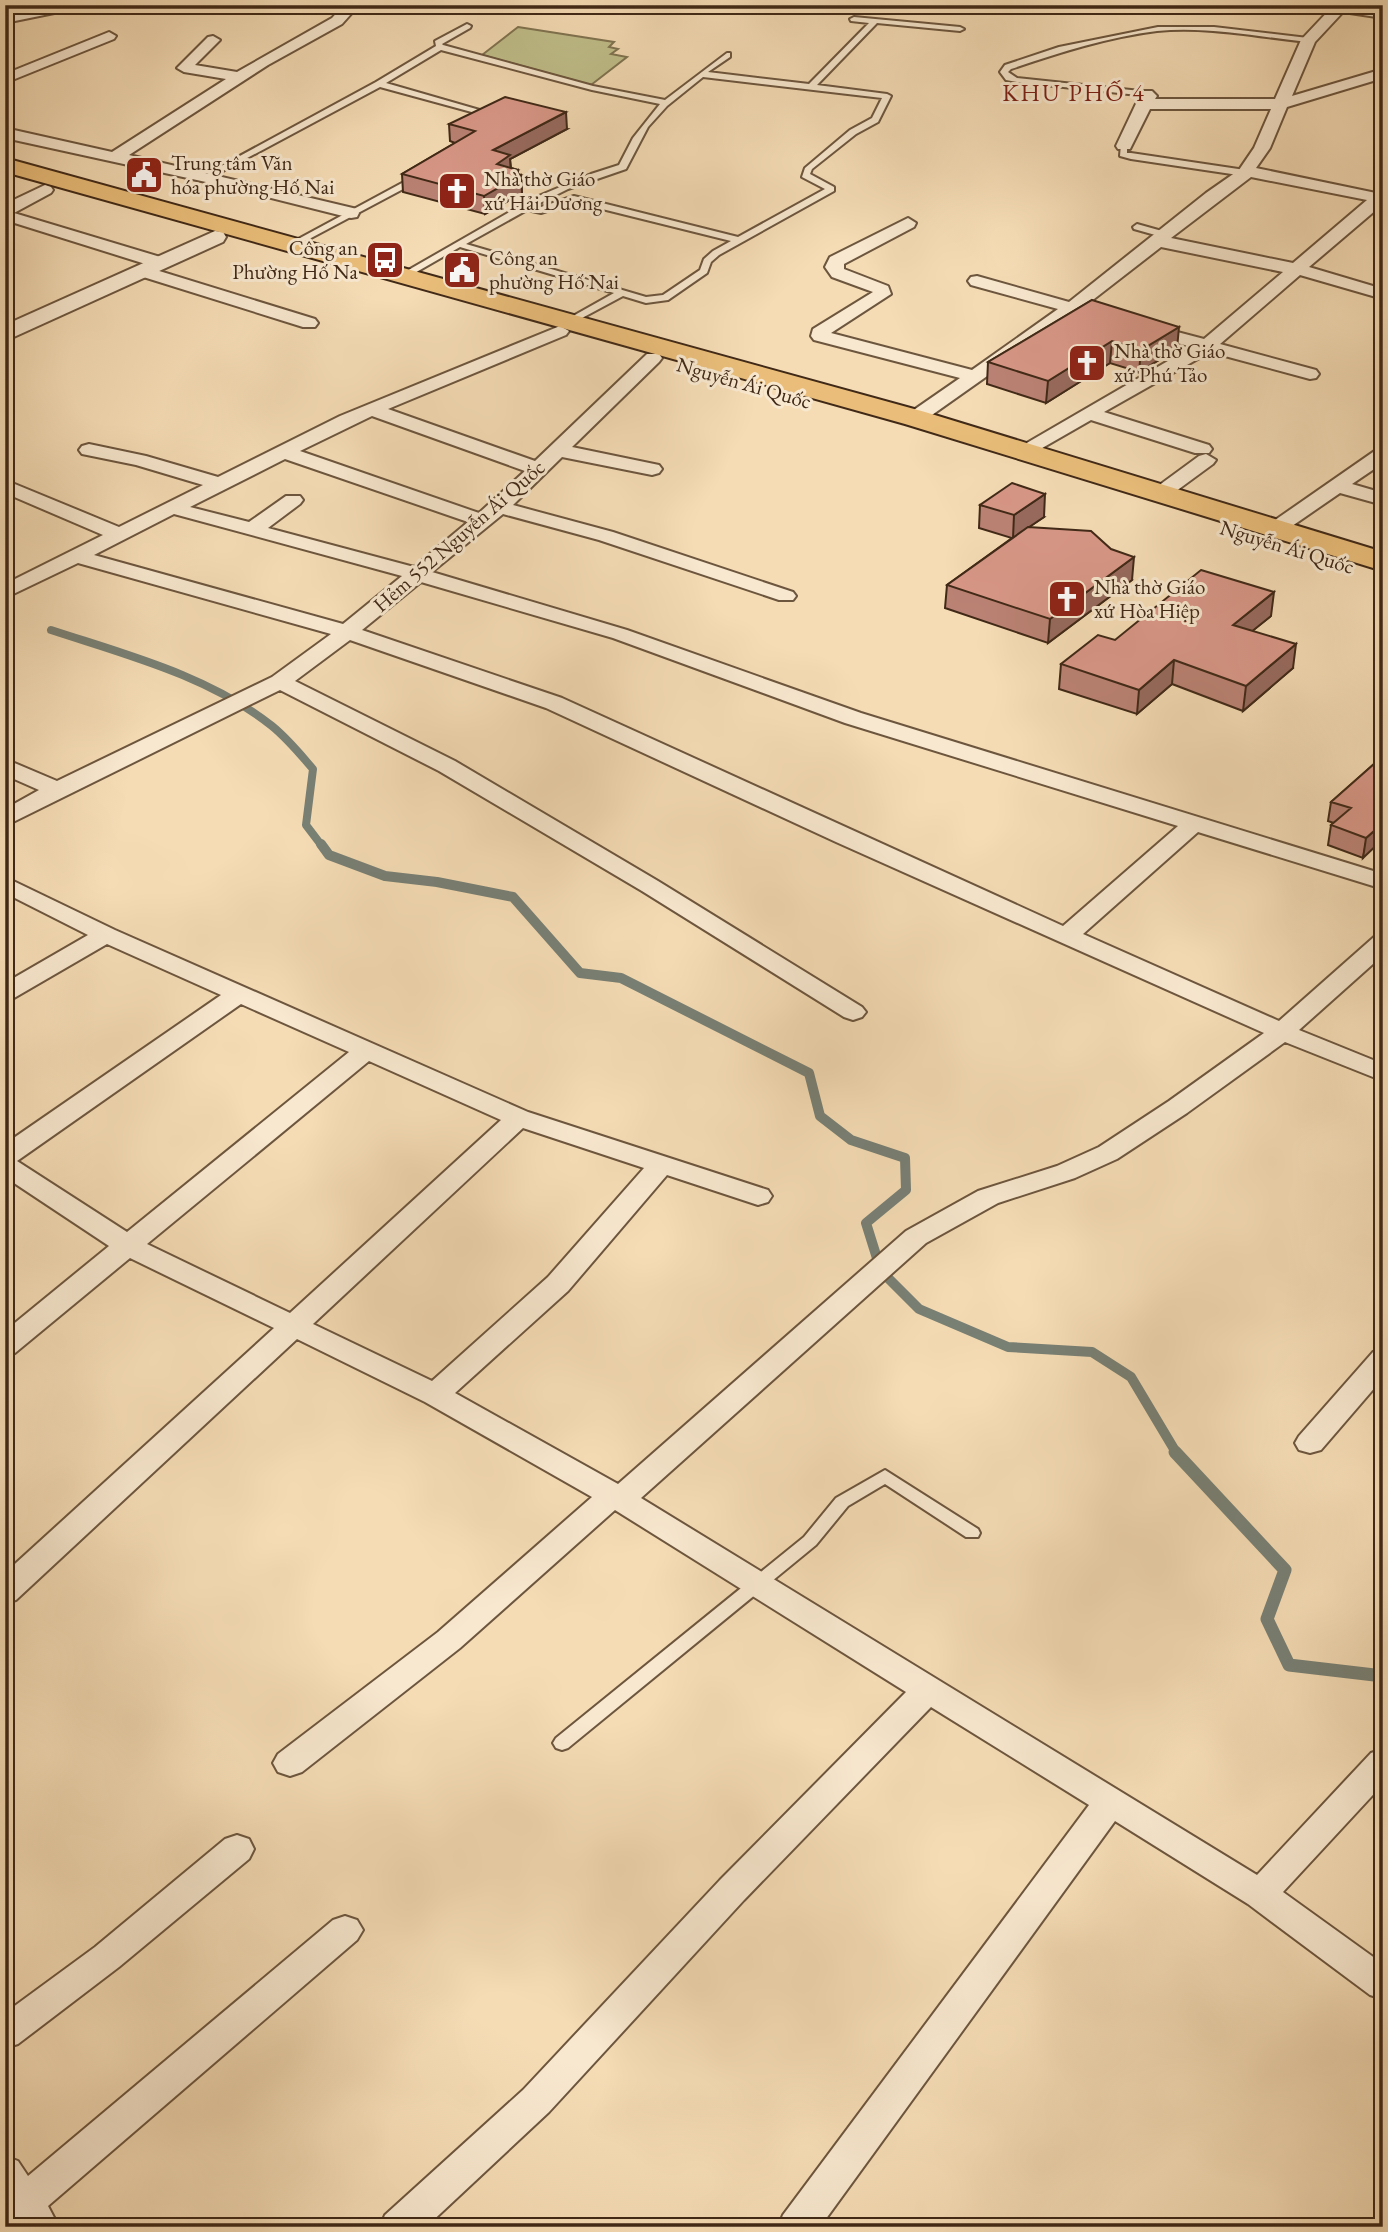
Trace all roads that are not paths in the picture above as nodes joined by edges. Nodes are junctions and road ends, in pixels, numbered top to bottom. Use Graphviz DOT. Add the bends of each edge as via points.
graph roads {
  1 [pos="74,5"];
  2 [pos="352,5"];
  3 [pos="1342,7"];
  4 [pos="1383,14"];
  5 [pos="5,19"];
  6 [pos="854,19"];
  7 [pos="875,21"];
  8 [pos="467,26"];
  9 [pos="960,29"];
  10 [pos="109,36"];
  11 [pos="213,40"];
  12 [pos="1308,40"];
  13 [pos="440,47"];
  14 [pos="727,55"];
  15 [pos="701,74"];
  16 [pos="1383,74"];
  17 [pos="239,78"];
  18 [pos="5,79"];
  19 [pos="379,84"];
  20 [pos="811,87"];
  21 [pos="1146,99"];
  22 [pos="665,103"];
  23 [pos="1281,104"];
  24 [pos="487,115"];
  25 [pos="5,133"];
  26 [pos="1124,146"];
  27 [pos="114,157"];
  28 [pos="5,165"];
  29 [pos="1246,172"];
  30 [pos="205,177"];
  31 [pos="5,180"];
  32 [pos="402,186"];
  33 [pos="45,190"];
  34 [pos="1381,196"];
  35 [pos="121,202"];
  36 [pos="527,207"];
  37 [pos="5,213"];
  38 [pos="351,213"];
  39 [pos="908,223"];
  40 [pos="1137,227"];
  41 [pos="215,237"];
  42 [pos="1163,238"];
  43 [pos="738,240"];
  44 [pos="293,244"];
  45 [pos="461,244"];
  46 [pos="152,267"];
  47 [pos="1296,269"];
  48 [pos="403,276"];
  49 [pos="977,281"];
  50 [pos="622,292"];
  51 [pos="1382,295"];
  52 [pos="1072,308"];
  53 [pos="1097,315"];
  54 [pos="1121,322"];
  55 [pos="309,323"];
  56 [pos="565,327"];
  57 [pos="5,334"];
  58 [pos="1208,346"];
  59 [pos="653,358"];
  60 [pos="1310,374"];
  61 [pos="977,377"];
  62 [pos="372,410"];
  63 [pos="1090,414"];
  64 [pos="909,423"];
  65 [pos="89,450"];
  66 [pos="557,450"];
  67 [pos="1023,451"];
  68 [pos="284,452"];
  69 [pos="1383,454"];
  70 [pos="652,469"];
  71 [pos="538,470"];
  72 [pos="220,484"];
  73 [pos="5,486"];
  74 [pos="1338,486"];
  75 [pos="1161,493"];
  76 [pos="1383,499"];
  77 [pos="293,500"];
  78 [pos="499,507"];
  79 [pos="173,508"];
  80 [pos="483,521"];
  81 [pos="253,529"];
  82 [pos="1275,529"];
  83 [pos="121,535"];
  84 [pos="78,556"];
  85 [pos="1383,562"];
  86 [pos="418,574"];
  87 [pos="1383,576"];
  88 [pos="5,592"];
  89 [pos="786,596"];
  90 [pos="347,632"];
  91 [pos="280,682"];
  92 [pos="251,696"];
  93 [pos="5,766"];
  94 [pos="57,790"];
  95 [pos="5,819"];
  96 [pos="1195,824"];
  97 [pos="1383,882"];
  98 [pos="5,884"];
  99 [pos="106,935"];
  100 [pos="1066,936"];
  101 [pos="1383,942"];
  102 [pos="5,993"];
  103 [pos="239,994"];
  104 [pos="853,1012"];
  105 [pos="1282,1032"];
  106 [pos="366,1051"];
  107 [pos="1383,1073"];
  108 [pos="519,1118"];
  109 [pos="5,1157"];
  110 [pos="5,1165"];
  111 [pos="660,1166"];
  112 [pos="758,1196"];
  113 [pos="127,1245"];
  114 [pos="294,1328"];
  115 [pos="5,1346"];
  116 [pos="1383,1359"];
  117 [pos="435,1395"];
  118 [pos="1310,1443"];
  119 [pos="616,1498"];
  120 [pos="972,1533"];
  121 [pos="757,1582"];
  122 [pos="5,1591"];
  123 [pos="928,1690"];
  124 [pos="562,1743"];
  125 [pos="1383,1762"];
  126 [pos="290,1763"];
  127 [pos="1110,1802"];
  128 [pos="237,1849"];
  129 [pos="1260,1894"];
  130 [pos="345,1930"];
  131 [pos="1383,1984"];
  132 [pos="5,2033"];
  133 [pos="23,2201"];
  134 [pos="399,2227"];
  135 [pos="797,2227"];
  1 -- 5 [label="street"];
  2 -- 17 [label="street" via="337,21"];
  3 -- 4 [label="street"];
  3 -- 12 [label="street"];
  6 -- 7 [label="lane"];
  7 -- 9 [label="lane"];
  7 -- 20 [label="lane"];
  8 -- 13 [label="lane" via="438,43"];
  10 -- 18 [label="street"];
  11 -- 17 [label="street" via="184,68"];
  12 -- 21 [label="lane" via="1214,29 1158,29 1062,49 1004,72 1017,80"];
  12 -- 23 [label="street"];
  13 -- 19 [label="lane"];
  13 -- 22 [label="lane"];
  14 -- 15 [label="lane"];
  15 -- 20 [label="lane"];
  15 -- 22 [label="lane"];
  16 -- 23 [label="street"];
  17 -- 27 [label="street"];
  19 -- 24 [label="lane"];
  19 -- 30 [label="lane"];
  20 -- 43 [label="lane" via="887,96 875,120 809,168 805,175 831,189"];
  21 -- 23 [label="street"];
  21 -- 26 [label="street"];
  22 -- 36 [label="lane" via="634,139 623,167 591,175"];
  23 -- 29 [label="street"];
  25 -- 27 [label="street"];
  26 -- 29 [label="lane" via="1123,154 1132,156"];
  27 -- 30 [label="street"];
  28 -- 35 [label="main road"];
  29 -- 34 [label="street"];
  29 -- 42 [label="street"];
  30 -- 38 [label="street"];
  31 -- 33 [label="main road"];
  32 -- 38 [label="lane"];
  33 -- 35 [label="main road"];
  33 -- 37 [label="street"];
  34 -- 47 [label="street"];
  35 -- 41 [label="main road, Nguyễn Ái Quốc"];
  35 -- 44 [label="main road, Nguyễn Ái Quốc"];
  36 -- 43 [label="lane" via="541,210 574,199"];
  36 -- 45 [label="lane"];
  37 -- 46 [label="street"];
  38 -- 44 [label="lane"];
  39 -- 61 [label="street" via="836,261 838,274 882,290 820,336"];
  40 -- 42 [label="lane"];
  41 -- 46 [label="street"];
  41 -- 56 [label="main road, Nguyễn Ái Quốc"];
  42 -- 47 [label="street"];
  42 -- 52 [label="street"];
  43 -- 50 [label="lane" via="665,298 646,300"];
  44 -- 48 [label="main road, Nguyễn Ái Quốc"];
  45 -- 48 [label="lane"];
  45 -- 50 [label="lane"];
  46 -- 55 [label="street"];
  46 -- 57 [label="street"];
  47 -- 51 [label="street"];
  47 -- 58 [label="street"];
  48 -- 56 [label="main road, Nguyễn Ái Quốc"];
  49 -- 52 [label="street"];
  50 -- 56 [label="lane"];
  52 -- 53 [label="street"];
  52 -- 61 [label="street"];
  54 -- 58 [label="street"];
  56 -- 59 [label="main road, Nguyễn Ái Quốc"];
  56 -- 62 [label="street"];
  56 -- 64 [label="main road, Nguyễn Ái Quốc"];
  58 -- 60 [label="street"];
  58 -- 63 [label="street"];
  59 -- 64 [label="main road, Nguyễn Ái Quốc"];
  59 -- 66 [label="street, Hẻm 552 Nguyễn Ái Quốc"];
  61 -- 64 [label="street"];
  62 -- 68 [label="street"];
  62 -- 71 [label="street"];
  63 -- 67 [label="street"];
  63 -- 75 [label="street" via="1204,455"];
  64 -- 67 [label="main road, Nguyễn Ái Quốc" via="948,428"];
  64 -- 87 [label="main road, Nguyễn Ái Quốc"];
  65 -- 72 [label="street"];
  66 -- 70 [label="street"];
  66 -- 71 [label="street, Hẻm 552 Nguyễn Ái Quốc"];
  67 -- 75 [label="main road, Nguyễn Ái Quốc"];
  68 -- 72 [label="street"];
  68 -- 80 [label="street"];
  69 -- 74 [label="street"];
  71 -- 78 [label="street, Hẻm 552 Nguyễn Ái Quốc"];
  72 -- 79 [label="street"];
  73 -- 83 [label="street"];
  74 -- 76 [label="street"];
  74 -- 82 [label="street"];
  75 -- 82 [label="main road, Nguyễn Ái Quốc"];
  77 -- 81 [label="street"];
  78 -- 80 [label="street, Hẻm 552 Nguyễn Ái Quốc"];
  78 -- 89 [label="street"];
  79 -- 81 [label="street"];
  79 -- 83 [label="street"];
  80 -- 86 [label="street, Hẻm 552 Nguyễn Ái Quốc"];
  81 -- 86 [label="street"];
  82 -- 85 [label="main road, Nguyễn Ái Quốc"];
  83 -- 84 [label="street"];
  84 -- 88 [label="street"];
  84 -- 90 [label="street"];
  86 -- 90 [label="street, Hẻm 552 Nguyễn Ái Quốc"];
  86 -- 96 [label="street" via="620,634 853,718"];
  90 -- 91 [label="street, Hẻm 552 Nguyễn Ái Quốc"];
  90 -- 100 [label="street" via="554,703"];
  91 -- 92 [label="street, Hẻm 552 Nguyễn Ái Quốc"];
  91 -- 104 [label="street" via="447,766"];
  92 -- 94 [label="street"];
  93 -- 94 [label="street"];
  94 -- 95 [label="street"];
  96 -- 97 [label="street"];
  96 -- 100 [label="street"];
  98 -- 99 [label="street"];
  99 -- 102 [label="street"];
  99 -- 103 [label="street"];
  100 -- 105 [label="street"];
  101 -- 105 [label="street"];
  103 -- 106 [label="street"];
  103 -- 109 [label="street"];
  105 -- 107 [label="street"];
  105 -- 119 [label="street" via="1108,1153 988,1197 916,1237"];
  106 -- 108 [label="street"];
  106 -- 113 [label="street"];
  108 -- 111 [label="street"];
  108 -- 114 [label="street"];
  110 -- 113 [label="street"];
  111 -- 112 [label="street"];
  111 -- 117 [label="street" via="558,1284"];
  113 -- 114 [label="street"];
  113 -- 115 [label="street"];
  114 -- 117 [label="street"];
  114 -- 122 [label="street"];
  116 -- 118 [label="street"];
  117 -- 119 [label="street"];
  119 -- 121 [label="street"];
  119 -- 126 [label="street" via="449,1640"];
  120 -- 121 [label="lane" via="885,1476 842,1502 810,1541"];
  121 -- 123 [label="street"];
  121 -- 124 [label="lane"];
  123 -- 127 [label="street"];
  123 -- 134 [label="street" via="732,1890 536,2101"];
  125 -- 129 [label="street"];
  127 -- 129 [label="street"];
  127 -- 135 [label="street"];
  128 -- 132 [label="street" via="107,1957"];
  129 -- 131 [label="street"];
  130 -- 133 [label="street" via="126,2119"];
}
